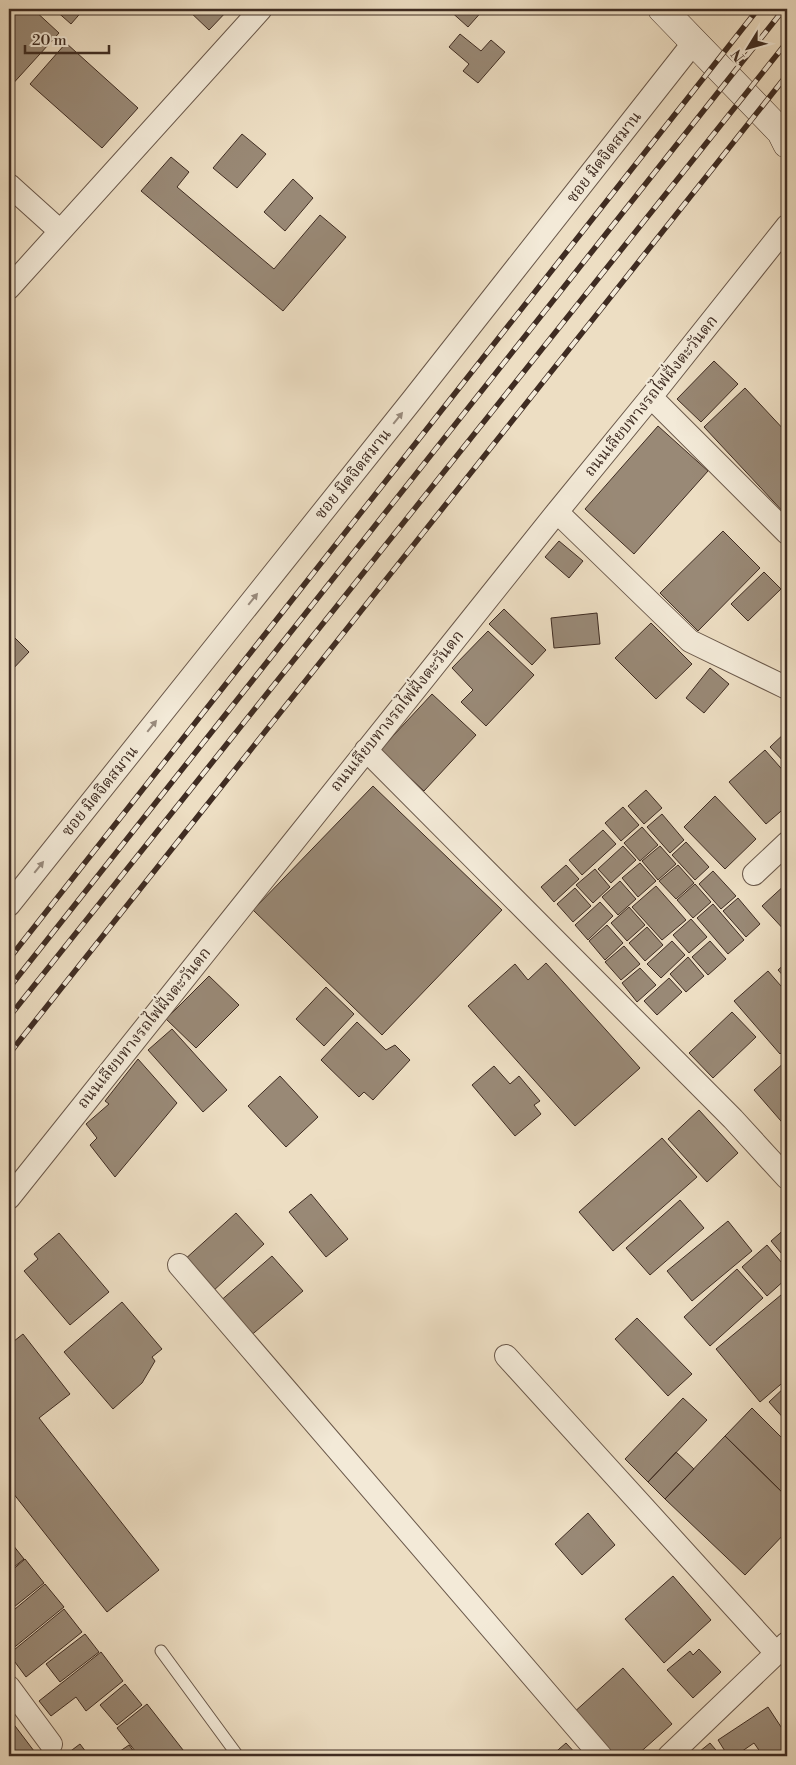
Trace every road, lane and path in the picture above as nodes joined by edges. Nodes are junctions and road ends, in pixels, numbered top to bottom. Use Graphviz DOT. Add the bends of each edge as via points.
graph roads {
  1 [pos="261,9"];
  2 [pos="662,9"];
  3 [pos="694,42"];
  4 [pos="787,144"];
  5 [pos="9,185"];
  6 [pos="787,226"];
  7 [pos="60,231"];
  8 [pos="9,288"];
  9 [pos="651,397"];
  10 [pos="557,512"];
  11 [pos="787,533"];
  12 [pos="787,688"];
  13 [pos="366,750"];
  14 [pos="787,843"];
  15 [pos="754,874"];
  16 [pos="9,905"];
  17 [pos="787,1178"];
  18 [pos="9,1198"];
  19 [pos="179,1265"];
  20 [pos="506,1356"];
  21 [pos="161,1651"];
  22 [pos="782,1652"];
  23 [pos="9,1687"];
  24 [pos="52,1744"];
  25 [pos="238,1756"];
  26 [pos="601,1756"];
  27 [pos="669,1756"];
  1 -- 7 [label="street"];
  2 -- 3 [label="street"];
  3 -- 4 [label="street" via="781,132"];
  16 -- 3 [label="street, ซอย มิตจิตสมาน, one-way"];
  5 -- 7 [label="street"];
  6 -- 9 [label="street, ถนนเลียบทางรถไฟฝั่งตะวันตก"];
  7 -- 8 [label="street"];
  9 -- 10 [label="street, ถนนเลียบทางรถไฟฝั่งตะวันตก"];
  9 -- 11 [label="street"];
  10 -- 12 [label="street" via="690,641"];
  10 -- 13 [label="street, ถนนเลียบทางรถไฟฝั่งตะวันตก"];
  13 -- 17 [label="street" via="726,1112"];
  13 -- 18 [label="street, ถนนเลียบทางรถไฟฝั่งตะวันตก"];
  14 -- 15 [label="street"];
  19 -- 26 [label="street"];
  20 -- 22 [label="street"];
  21 -- 25 [label="lane"];
  22 -- 27 [label="street"];
  23 -- 24 [label="street"];
}
